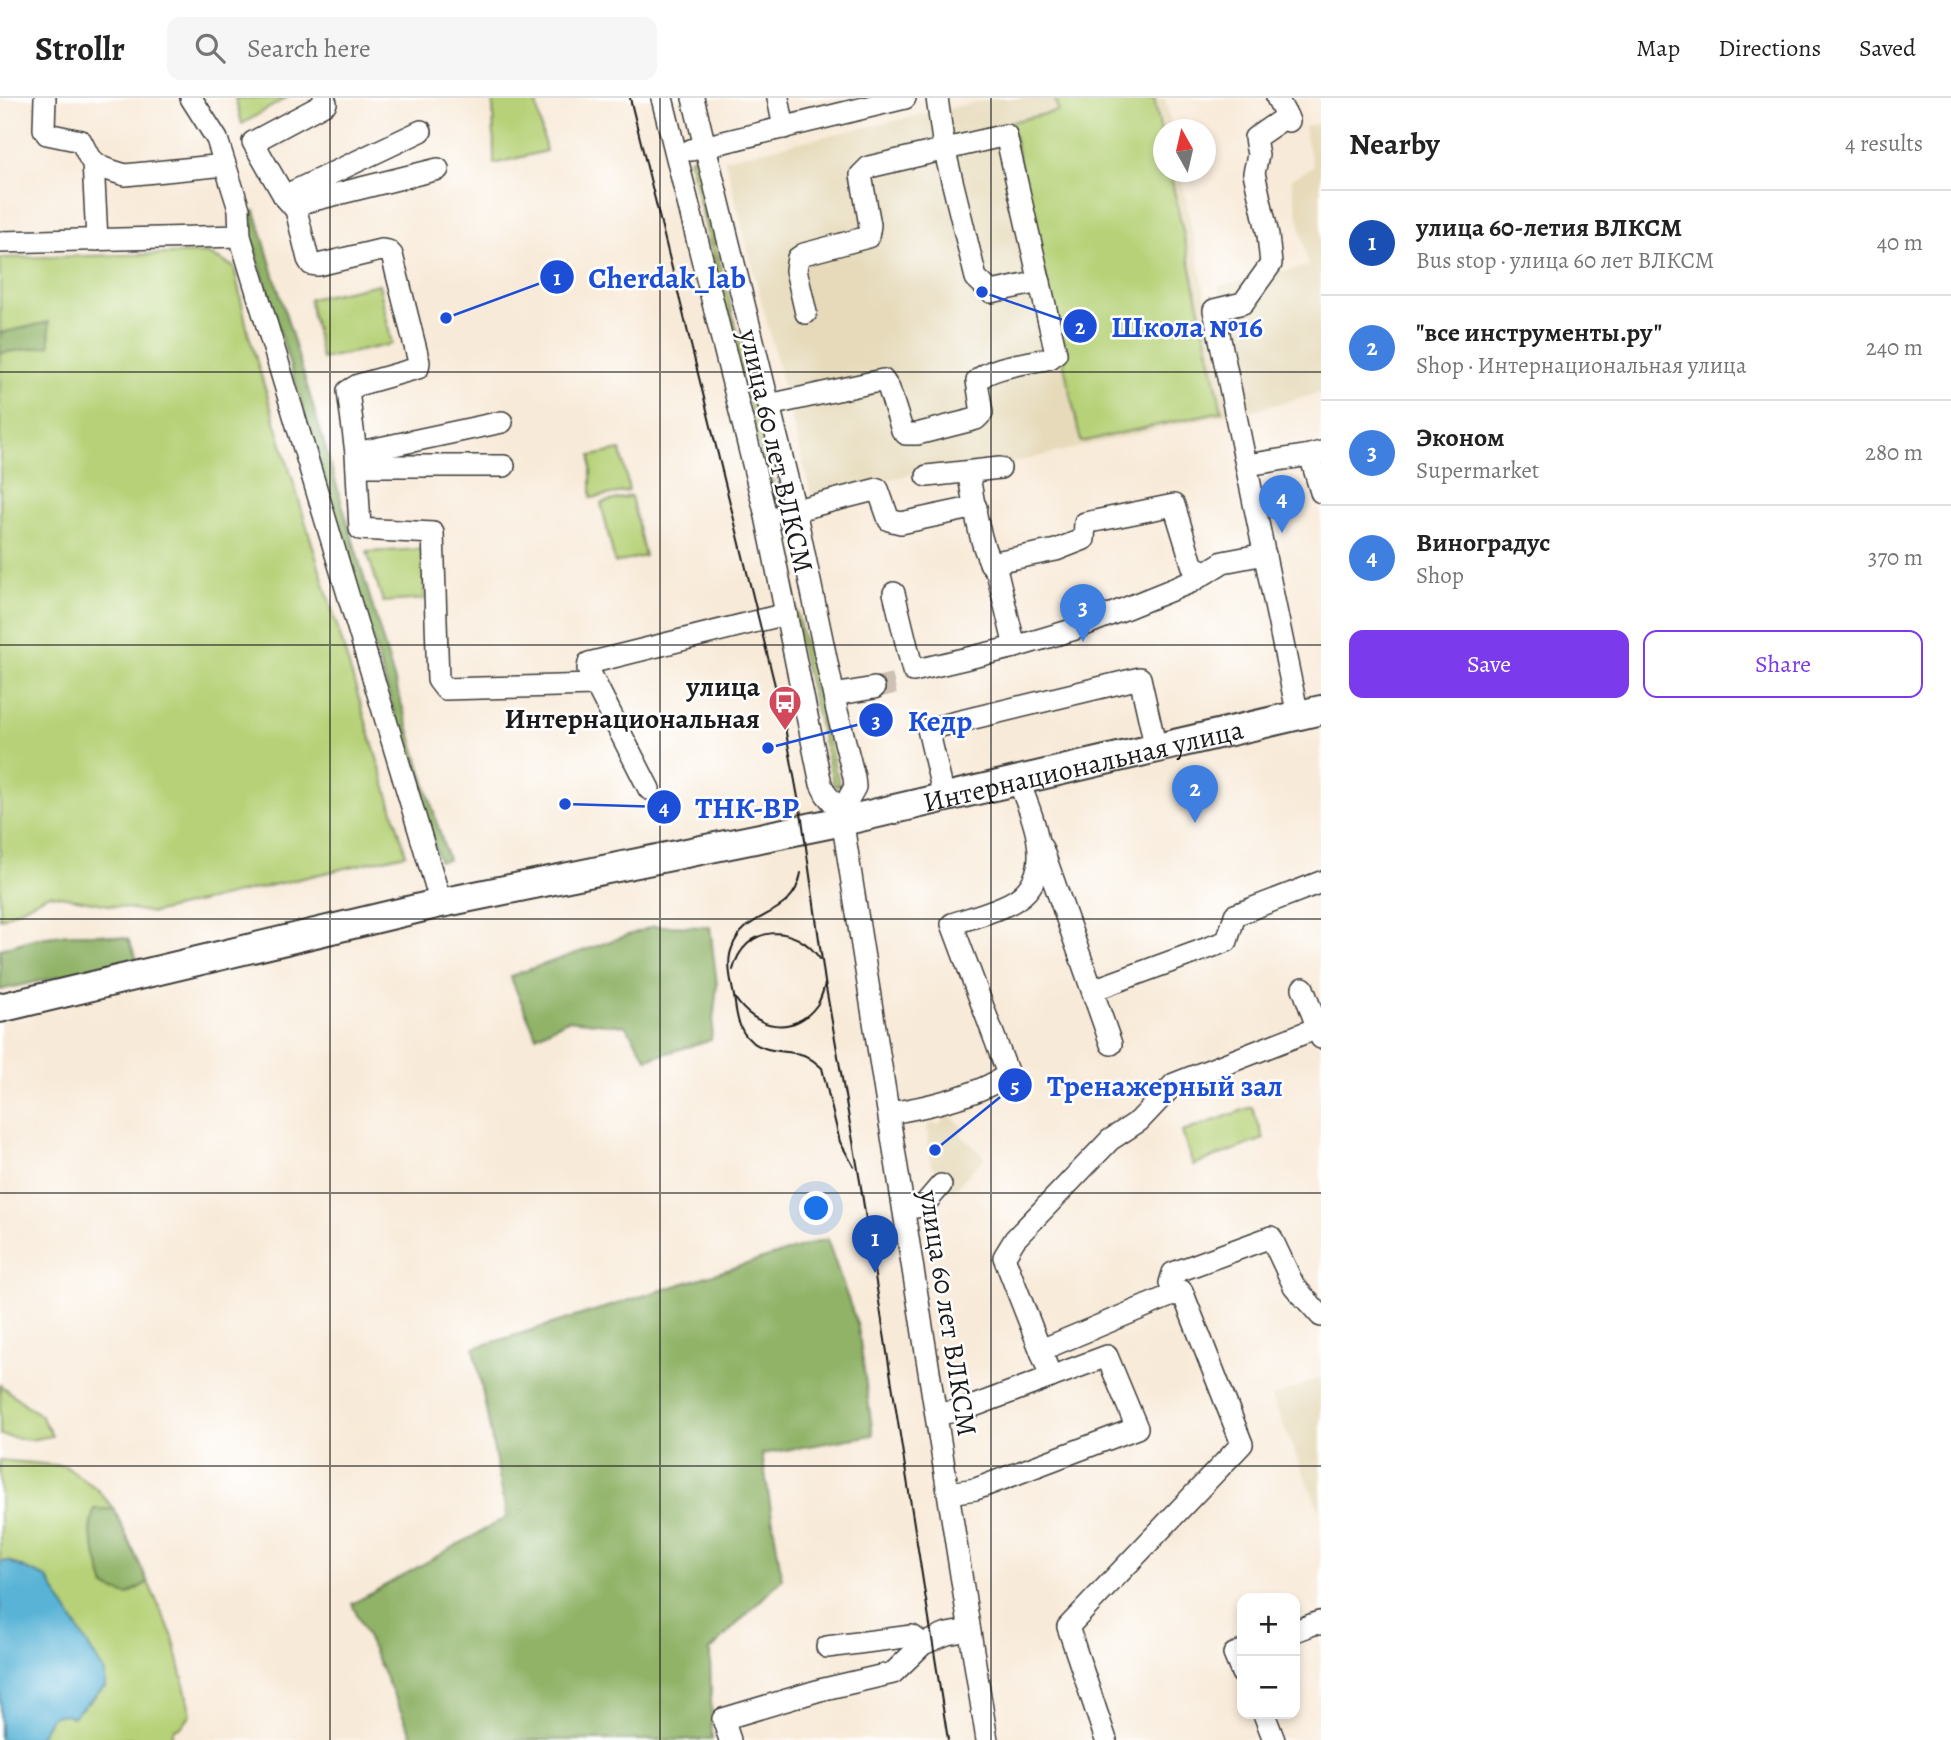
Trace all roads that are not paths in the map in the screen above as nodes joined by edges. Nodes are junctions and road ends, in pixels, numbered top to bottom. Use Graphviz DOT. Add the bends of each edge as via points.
graph roads {
  1 [pos="45,98"];
  2 [pos="191,98"];
  3 [pos="324,98"];
  4 [pos="662,98"];
  5 [pos="693,98"];
  6 [pos="778,98"];
  7 [pos="905,98"];
  8 [pos="937,98"];
  9 [pos="1284,112"];
  10 [pos="784,128"];
  11 [pos="421,131"];
  12 [pos="705,147"];
  13 [pos="944,148"];
  14 [pos="676,154"];
  15 [pos="93,161"];
  16 [pos="225,165"];
  17 [pos="438,169"];
  18 [pos="284,196"];
  19 [pos="240,236"];
  20 [pos="97,240"];
  21 [pos="0,242"];
  22 [pos="1289,249"];
  23 [pos="1270,264"];
  24 [pos="1040,282"];
  25 [pos="806,313"];
  26 [pos="769,405"];
  27 [pos="502,422"];
  28 [pos="1316,454"];
  29 [pos="356,460"];
  30 [pos="1247,465"];
  31 [pos="504,466"];
  32 [pos="1000,468"];
  33 [pos="968,471"];
  34 [pos="927,476"];
  35 [pos="1321,492"];
  36 [pos="976,507"];
  37 [pos="795,510"];
  38 [pos="766,516"];
  39 [pos="1265,554"];
  40 [pos="990,563"];
  41 [pos="1207,572"];
  42 [pos="894,593"];
  43 [pos="786,614"];
  44 [pos="1015,647"];
  45 [pos="596,685"];
  46 [pos="874,688"];
  47 [pos="834,695"];
  48 [pos="1315,713"];
  49 [pos="1156,749"];
  50 [pos="1018,780"];
  51 [pos="649,789"];
  52 [pos="944,797"];
  53 [pos="842,817"];
  54 [pos="1039,839"];
  55 [pos="1321,882"];
  56 [pos="441,903"];
  57 [pos="1303,988"];
  58 [pos="1093,990"];
  59 [pos="0,1008"];
  60 [pos="1319,1033"];
  61 [pos="1111,1044"];
  62 [pos="889,1113"];
  63 [pos="940,1185"];
  64 [pos="904,1209"];
  65 [pos="1175,1294"];
  66 [pos="1321,1316"];
  67 [pos="1041,1350"];
  68 [pos="1051,1377"];
  69 [pos="937,1414"];
  70 [pos="949,1493"];
  71 [pos="1321,1624"];
  72 [pos="1300,1629"];
  73 [pos="969,1630"];
  74 [pos="923,1644"];
  75 [pos="827,1647"];
  76 [pos="1266,1719"];
  77 [pos="730,1740"];
  78 [pos="987,1740"];
  79 [pos="1106,1740"];
  80 [pos="1274,1740"];
  1 -- 15 [label="street" via="47,134 81,141"];
  2 -- 16 [label="street" via="217,139"];
  3 -- 18 [label="street" via="326,103 253,142"];
  4 -- 14 [label="street, улица 60 лет ВЛКСМ"];
  5 -- 12 [label="street, улица 60 лет ВЛКСМ"];
  6 -- 10 [label="street"];
  7 -- 10 [label="street"];
  8 -- 13 [label="street"];
  9 -- 23 [label="street" via="1255,138 1254,173 1265,214"];
  10 -- 12 [label="street"];
  11 -- 18 [label="street"];
  12 -- 14 [label="street"];
  12 -- 26 [label="street, улица 60 лет ВЛКСМ"];
  13 -- 24 [label="street" via="976,278 992,292"];
  13 -- 24 [label="street" via="1006,135"];
  13 -- 25 [label="street" via="869,167 862,175 868,237 798,258 796,270"];
  14 -- 38 [label="street, улица 60 лет ВЛКСМ"];
  15 -- 16 [label="street" via="125,175"];
  15 -- 20 [label="street"];
  16 -- 19 [label="street" via="239,209"];
  17 -- 18 [label="street" via="302,203"];
  18 -- 29 [label="street" via="296,210 311,264 381,250 392,255 418,368 348,391"];
  19 -- 20 [label="street"];
  19 -- 56 [label="street"];
  20 -- 21 [label="street"];
  22 -- 23 [label="street"];
  23 -- 30 [label="street" via="1243,303 1214,310"];
  24 -- 26 [label="street" via="1056,353 982,376 977,381 982,413 976,419 906,434 883,380"];
  26 -- 37 [label="street, улица 60 лет ВЛКСМ"];
  27 -- 29 [label="street"];
  28 -- 30 [label="street"];
  28 -- 35 [label="street"];
  29 -- 31 [label="street"];
  29 -- 45 [label="street" via="360,528 433,533 438,680 445,689"];
  30 -- 39 [label="street"];
  32 -- 33 [label="street"];
  33 -- 34 [label="street"];
  33 -- 36 [label="street"];
  36 -- 37 [label="street" via="901,523 889,520 878,489"];
  36 -- 40 [label="street"];
  37 -- 38 [label="street"];
  37 -- 47 [label="street, улица 60 лет ВЛКСМ"];
  38 -- 43 [label="street, улица 60 лет ВЛКСМ"];
  39 -- 41 [label="street" via="1223,562"];
  39 -- 48 [label="street"];
  40 -- 41 [label="street" via="1069,546 1084,539 1085,523 1174,505 1193,567"];
  40 -- 44 [label="street" via="997,572"];
  41 -- 44 [label="street" via="1112,616"];
  42 -- 44 [label="street" via="907,676"];
  43 -- 45 [label="street" via="594,661 588,668"];
  43 -- 53 [label="street, улица 60 лет ВЛКСМ" via="821,785"];
  45 -- 51 [label="street"];
  46 -- 47 [label="street"];
  47 -- 53 [label="street, улица 60 лет ВЛКСМ" via="855,787"];
  48 -- 49 [label="main road, Интернациональная улица"];
  49 -- 50 [label="main road, Интернациональная улица"];
  49 -- 52 [label="street" via="1140,678 928,729"];
  50 -- 52 [label="main road, Интернациональная улица"];
  50 -- 54 [label="street"];
  52 -- 53 [label="main road, Интернациональная улица"];
  53 -- 56 [label="main road, Интернациональная улица"];
  53 -- 62 [label="street, улица 60 лет ВЛКСМ"];
  54 -- 58 [label="street"];
  54 -- 62 [label="street" via="1038,870 1017,900 952,924 1008,1074 994,1085"];
  55 -- 58 [label="street" via="1235,915 1227,941"];
  56 -- 59 [label="main road, Интернациональная улица"];
  57 -- 60 [label="street"];
  58 -- 61 [label="street"];
  60 -- 67 [label="street" via="1174,1084 1139,1121 1110,1140 1015,1239 1004,1257"];
  62 -- 64 [label="street, улица 60 лет ВЛКСМ"];
  63 -- 64 [label="street" via="923,1206"];
  64 -- 69 [label="street, улица 60 лет ВЛКСМ"];
  65 -- 66 [label="street" via="1170,1283 1173,1273 1271,1237 1294,1286"];
  65 -- 67 [label="street"];
  65 -- 79 [label="street" via="1182,1291 1242,1444 1068,1627"];
  67 -- 68 [label="street"];
  68 -- 69 [label="street" via="963,1410"];
  68 -- 70 [label="street" via="1107,1356 1137,1428 976,1489"];
  69 -- 70 [label="street, улица 60 лет ВЛКСМ"];
  70 -- 73 [label="street, улица 60 лет ВЛКСМ"];
  71 -- 72 [label="street"];
  73 -- 74 [label="street"];
  73 -- 78 [label="street, улица 60 лет ВЛКСМ"];
  74 -- 75 [label="street" via="912,1636"];
  74 -- 77 [label="street" via="894,1673 723,1719"];
  76 -- 80 [label="street"];
}
